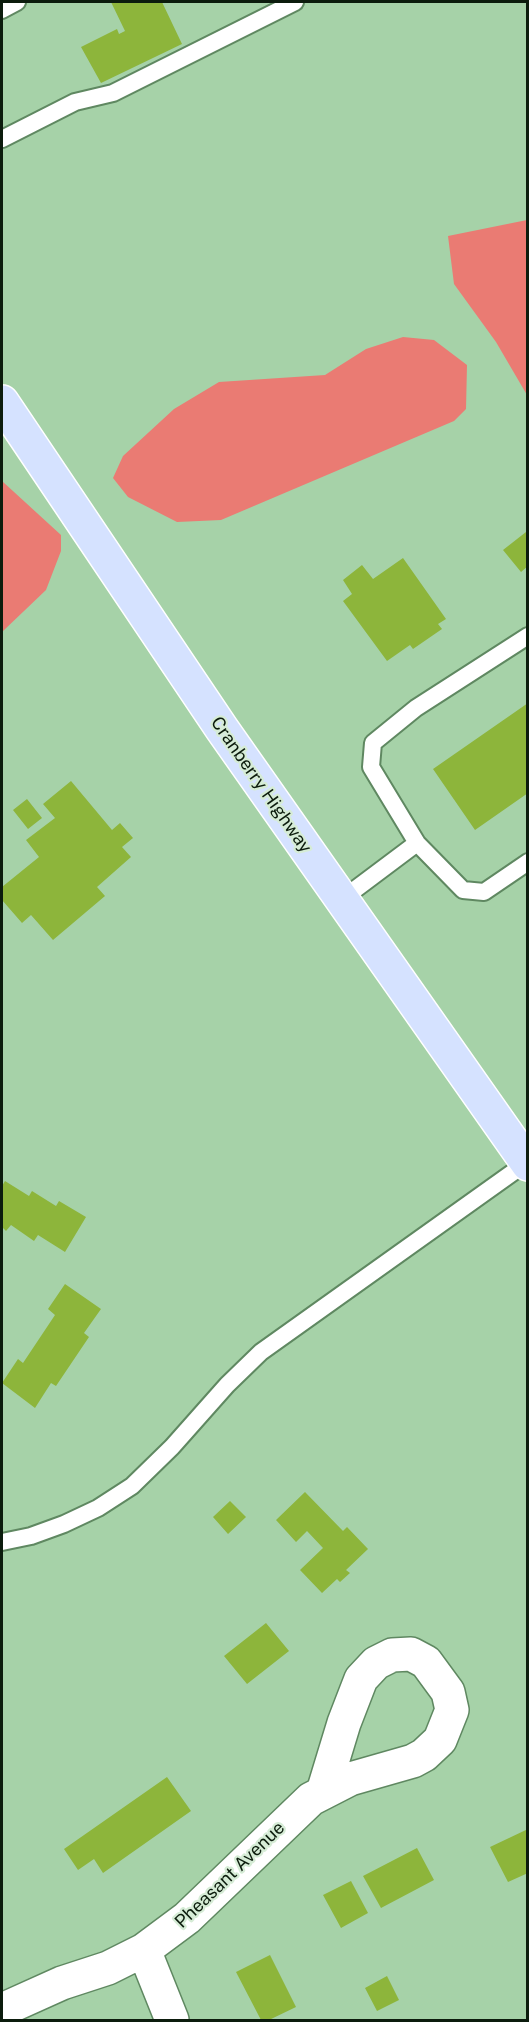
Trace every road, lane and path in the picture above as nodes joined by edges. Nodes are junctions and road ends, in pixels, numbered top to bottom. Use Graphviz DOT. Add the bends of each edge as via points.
graph roads {
  1 [pos="16,2"];
  2 [pos="295,2"];
  3 [pos="2,10"];
  4 [pos="2,139"];
  5 [pos="2,402"];
  6 [pos="528,636"];
  7 [pos="417,843"];
  8 [pos="528,862"];
  9 [pos="341,900"];
  10 [pos="527,1163"];
  11 [pos="2,1542"];
  12 [pos="323,1792"];
  13 [pos="144,1950"];
  14 [pos="2,2010"];
  15 [pos="172,2020"];
  1 -- 3 [label="lane"];
  2 -- 4 [label="lane" via="113,93 75,102"];
  5 -- 9 [label="main road, Cranberry Highway" via="208,710"];
  6 -- 7 [label="lane" via="416,708 373,743 371,767"];
  7 -- 8 [label="lane" via="463,890 484,892"];
  7 -- 9 [label="lane"];
  9 -- 10 [label="main road, Cranberry Highway"];
  10 -- 11 [label="lane" via="261,1352 132,1486 64,1524"];
  12 -- 13 [label="street, Pheasant Avenue" via="299,1808 188,1918"];
  13 -- 14 [label="street, Pheasant Avenue"];
  13 -- 15 [label="street"];
}
